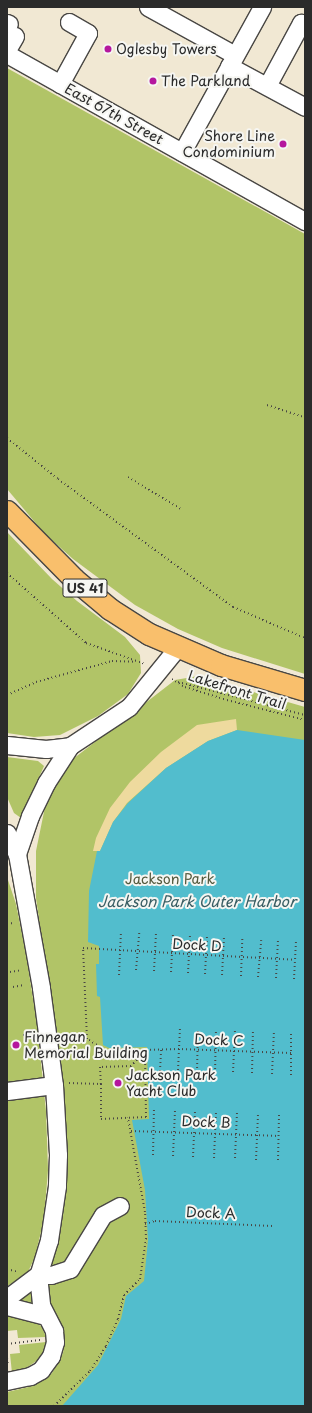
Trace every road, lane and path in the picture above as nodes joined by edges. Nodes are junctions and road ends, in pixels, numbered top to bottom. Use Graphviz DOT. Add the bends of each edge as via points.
graph roads {
  1 [pos="148,7"];
  2 [pos="262,7"];
  3 [pos="69,22"];
  4 [pos="305,24"];
  5 [pos="7,54"];
  6 [pos="232,60"];
  7 [pos="60,84"];
  8 [pos="267,86"];
  9 [pos="303,102"];
  10 [pos="182,152"];
  11 [pos="305,221"];
  12 [pos="268,405"];
  13 [pos="305,417"];
  14 [pos="7,438"];
  15 [pos="128,477"];
  16 [pos="181,509"];
  17 [pos="7,511"];
  18 [pos="7,572"];
  19 [pos="305,638"];
  20 [pos="178,648"];
  21 [pos="305,690"];
  22 [pos="7,695"];
  23 [pos="305,715"];
  24 [pos="305,720"];
  25 [pos="7,745"];
  26 [pos="70,746"];
  27 [pos="7,832"];
  28 [pos="17,854"];
  29 [pos="7,923"];
  30 [pos="13,923"];
  31 [pos="122,931"];
  32 [pos="139,932"];
  33 [pos="156,934"];
  34 [pos="173,934"];
  35 [pos="190,936"];
  36 [pos="207,937"];
  37 [pos="224,938"];
  38 [pos="242,939"];
  39 [pos="261,940"];
  40 [pos="278,941"];
  41 [pos="296,942"];
  42 [pos="121,950"];
  43 [pos="138,951"];
  44 [pos="155,952"];
  45 [pos="172,953"];
  46 [pos="189,954"];
  47 [pos="206,955"];
  48 [pos="223,956"];
  49 [pos="242,957"];
  50 [pos="260,958"];
  51 [pos="277,959"];
  52 [pos="295,960"];
  53 [pos="22,970"];
  54 [pos="136,970"];
  55 [pos="154,971"];
  56 [pos="10,972"];
  57 [pos="171,972"];
  58 [pos="188,973"];
  59 [pos="205,974"];
  60 [pos="119,975"];
  61 [pos="222,975"];
  62 [pos="241,976"];
  63 [pos="258,977"];
  64 [pos="276,978"];
  65 [pos="294,979"];
  66 [pos="24,985"];
  67 [pos="13,987"];
  68 [pos="180,1028"];
  69 [pos="198,1028"];
  70 [pos="216,1029"];
  71 [pos="234,1030"];
  72 [pos="253,1030"];
  73 [pos="274,1030"];
  74 [pos="291,1032"];
  75 [pos="31,1034"];
  76 [pos="24,1035"];
  77 [pos="179,1048"];
  78 [pos="161,1049"];
  79 [pos="198,1049"];
  80 [pos="146,1050"];
  81 [pos="215,1050"];
  82 [pos="233,1051"];
  83 [pos="253,1051"];
  84 [pos="273,1052"];
  85 [pos="291,1053"];
  86 [pos="178,1070"];
  87 [pos="160,1071"];
  88 [pos="197,1072"];
  89 [pos="233,1072"];
  90 [pos="215,1073"];
  91 [pos="252,1073"];
  92 [pos="272,1074"];
  93 [pos="291,1076"];
  94 [pos="101,1084"];
  95 [pos="54,1085"];
  96 [pos="7,1091"];
  97 [pos="154,1109"];
  98 [pos="175,1111"];
  99 [pos="195,1112"];
  100 [pos="216,1112"];
  101 [pos="236,1113"];
  102 [pos="258,1114"];
  103 [pos="279,1115"];
  104 [pos="128,1118"];
  105 [pos="154,1130"];
  106 [pos="132,1131"];
  107 [pos="174,1131"];
  108 [pos="194,1132"];
  109 [pos="215,1133"];
  110 [pos="236,1134"];
  111 [pos="257,1134"];
  112 [pos="279,1136"];
  113 [pos="153,1155"];
  114 [pos="173,1156"];
  115 [pos="193,1157"];
  116 [pos="214,1158"];
  117 [pos="235,1158"];
  118 [pos="256,1160"];
  119 [pos="278,1160"];
  120 [pos="120,1206"];
  121 [pos="147,1223"];
  122 [pos="273,1226"];
  123 [pos="38,1275"];
  124 [pos="7,1298"];
  125 [pos="7,1306"];
  126 [pos="46,1316"];
  127 [pos="46,1339"];
  128 [pos="7,1344"];
  129 [pos="7,1381"];
  130 [pos="54,1406"];
  1 -- 6 [label="street"];
  2 -- 6 [label="street"];
  3 -- 7 [label="street" via="88,33"];
  4 -- 8 [label="street" via="302,23"];
  5 -- 7 [label="street, East 67th Street"];
  6 -- 8 [label="street"];
  6 -- 10 [label="street"];
  7 -- 10 [label="street, East 67th Street"];
  8 -- 9 [label="street"];
  10 -- 11 [label="street, East 67th Street"];
  12 -- 13 [label="path"];
  14 -- 19 [label="path" via="58,479 233,607"];
  15 -- 16 [label="path"];
  17 -- 20 [label="main road, US 41" via="74,579 110,609 149,634"];
  18 -- 22 [label="path" via="86,643 142,662 112,661 36,682"];
  20 -- 21 [label="main road, US 41" via="221,665"];
  20 -- 26 [label="street" via="129,707"];
  23 -- 24 [label="path, Lakefront Trail" via="177,682 227,700"];
  25 -- 26 [label="street" via="46,749"];
  26 -- 28 [label="street" via="30,816"];
  27 -- 28 [label="street"];
  28 -- 95 [label="street" via="41,988"];
  29 -- 30 [label="path"];
  31 -- 42 [label="path"];
  32 -- 43 [label="path"];
  33 -- 44 [label="path"];
  34 -- 45 [label="path"];
  35 -- 46 [label="path"];
  36 -- 47 [label="path"];
  37 -- 48 [label="path"];
  38 -- 49 [label="path"];
  39 -- 50 [label="path"];
  40 -- 51 [label="path"];
  41 -- 52 [label="path"];
  42 -- 43 [label="path, Dock D"];
  42 -- 60 [label="path"];
  42 -- 80 [label="path, Dock D" via="82,948 87,1039 107,1050"];
  43 -- 44 [label="path, Dock D"];
  43 -- 54 [label="path"];
  44 -- 45 [label="path, Dock D"];
  44 -- 55 [label="path"];
  45 -- 46 [label="path, Dock D"];
  45 -- 57 [label="path"];
  46 -- 47 [label="path, Dock D"];
  46 -- 58 [label="path"];
  47 -- 48 [label="path, Dock D"];
  47 -- 59 [label="path"];
  48 -- 49 [label="path, Dock D"];
  48 -- 61 [label="path"];
  49 -- 50 [label="path, Dock D"];
  49 -- 62 [label="path"];
  50 -- 51 [label="path, Dock D"];
  50 -- 63 [label="path"];
  51 -- 52 [label="path, Dock D"];
  51 -- 64 [label="path"];
  52 -- 65 [label="path"];
  53 -- 56 [label="path"];
  66 -- 67 [label="path"];
  68 -- 77 [label="path"];
  69 -- 79 [label="path"];
  70 -- 81 [label="path"];
  71 -- 82 [label="path"];
  72 -- 83 [label="path"];
  73 -- 84 [label="path"];
  74 -- 85 [label="path"];
  75 -- 76 [label="path"];
  77 -- 78 [label="path, Dock C"];
  77 -- 79 [label="path, Dock C"];
  77 -- 86 [label="path"];
  78 -- 80 [label="path, Dock C"];
  78 -- 87 [label="path"];
  79 -- 81 [label="path, Dock C"];
  79 -- 88 [label="path"];
  80 -- 94 [label="path" via="131,1066 100,1067"];
  80 -- 104 [label="path" via="146,1117"];
  81 -- 82 [label="path, Dock C"];
  81 -- 90 [label="path"];
  82 -- 83 [label="path, Dock C"];
  82 -- 89 [label="path"];
  83 -- 84 [label="path, Dock C"];
  83 -- 91 [label="path"];
  84 -- 85 [label="path, Dock C"];
  84 -- 92 [label="path"];
  85 -- 93 [label="path"];
  94 -- 95 [label="path"];
  94 -- 104 [label="path" via="101,1119"];
  95 -- 96 [label="street"];
  95 -- 123 [label="street" via="57,1186 49,1240"];
  97 -- 105 [label="path"];
  98 -- 107 [label="path"];
  99 -- 108 [label="path"];
  100 -- 109 [label="path"];
  101 -- 110 [label="path"];
  102 -- 111 [label="path"];
  103 -- 112 [label="path"];
  104 -- 106 [label="path"];
  105 -- 106 [label="path, Dock B"];
  105 -- 107 [label="path, Dock B"];
  105 -- 113 [label="path"];
  106 -- 121 [label="path"];
  107 -- 108 [label="path, Dock B"];
  107 -- 114 [label="path"];
  108 -- 109 [label="path, Dock B"];
  108 -- 115 [label="path"];
  109 -- 110 [label="path, Dock B"];
  109 -- 116 [label="path"];
  110 -- 111 [label="path, Dock B"];
  110 -- 117 [label="path"];
  111 -- 112 [label="path, Dock B"];
  111 -- 118 [label="path"];
  112 -- 119 [label="path"];
  120 -- 123 [label="street" via="103,1215 70,1269 51,1275"];
  121 -- 122 [label="path, Dock A" via="155,1221"];
  121 -- 130 [label="path" via="140,1279 124,1295 118,1320 106,1346 90,1371"];
  123 -- 124 [label="street"];
  123 -- 126 [label="street" via="41,1305"];
  125 -- 126 [label="street"];
  126 -- 129 [label="street" via="54,1331 55,1342 51,1356 41,1370 30,1376"];
  127 -- 128 [label="path"];
}
